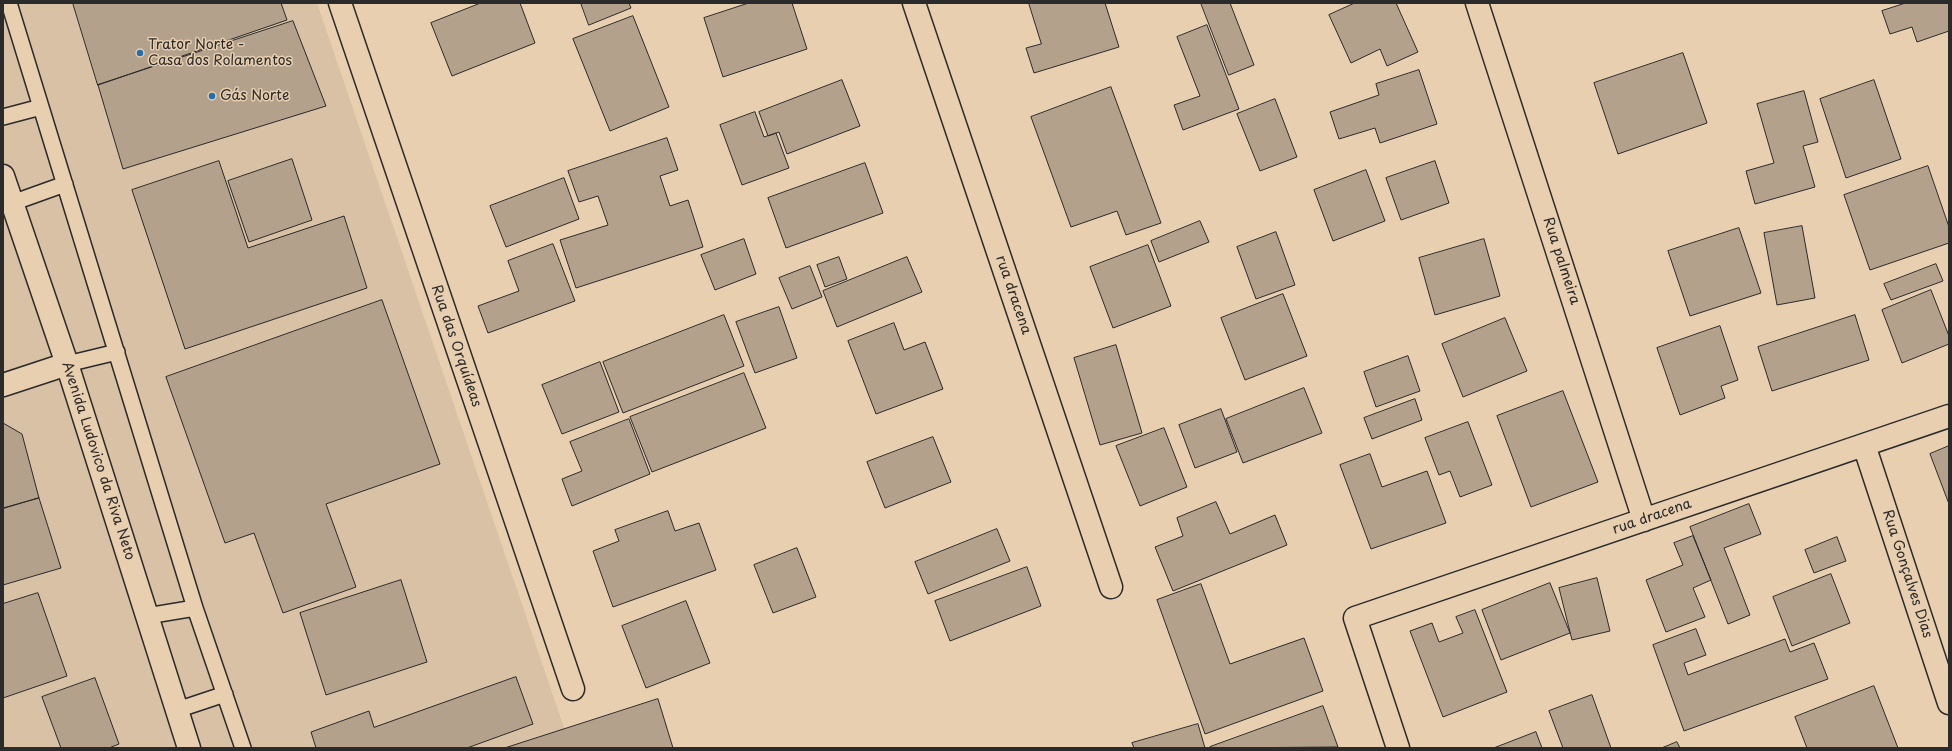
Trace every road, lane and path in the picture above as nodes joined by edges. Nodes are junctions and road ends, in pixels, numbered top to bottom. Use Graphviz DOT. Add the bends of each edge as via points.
graph roads {
  1 [pos="9,3"];
  2 [pos="340,3"];
  3 [pos="914,3"];
  4 [pos="1477,3"];
  5 [pos="41,107"];
  6 [pos="3,117"];
  7 [pos="3,176"];
  8 [pos="65,184"];
  9 [pos="12,203"];
  10 [pos="117,352"];
  11 [pos="67,364"];
  12 [pos="3,385"];
  13 [pos="1949,416"];
  14 [pos="1864,445"];
  15 [pos="1644,520"];
  16 [pos="1111,587"];
  17 [pos="195,608"];
  18 [pos="147,616"];
  19 [pos="572,689"];
  20 [pos="225,694"];
  21 [pos="1949,703"];
  22 [pos="177,710"];
  23 [pos="189,748"];
  24 [pos="243,748"];
  25 [pos="1398,748"];
  1 -- 5 [label="lane"];
  2 -- 19 [label="street, Rua das Orquídeas"];
  3 -- 16 [label="street, rua dracena"];
  4 -- 15 [label="street, Rua palmeira"];
  5 -- 6 [label="lane"];
  5 -- 8 [label="lane"];
  7 -- 9 [label="street, Avenida Ludovico da Riva Neto"];
  8 -- 9 [label="lane"];
  8 -- 10 [label="lane"];
  9 -- 11 [label="street, Avenida Ludovico da Riva Neto"];
  10 -- 11 [label="lane"];
  10 -- 17 [label="lane"];
  11 -- 12 [label="street"];
  11 -- 18 [label="street, Avenida Ludovico da Riva Neto"];
  13 -- 14 [label="street, rua dracena"];
  14 -- 15 [label="street, rua dracena"];
  14 -- 21 [label="street, Rua Gonçalves Dias"];
  15 -- 25 [label="street, rua dracena" via="1355,618"];
  17 -- 18 [label="lane"];
  17 -- 20 [label="lane"];
  18 -- 22 [label="street, Avenida Ludovico da Riva Neto"];
  20 -- 22 [label="lane"];
  20 -- 24 [label="lane"];
  22 -- 23 [label="street, Avenida Ludovico da Riva Neto"];
}
